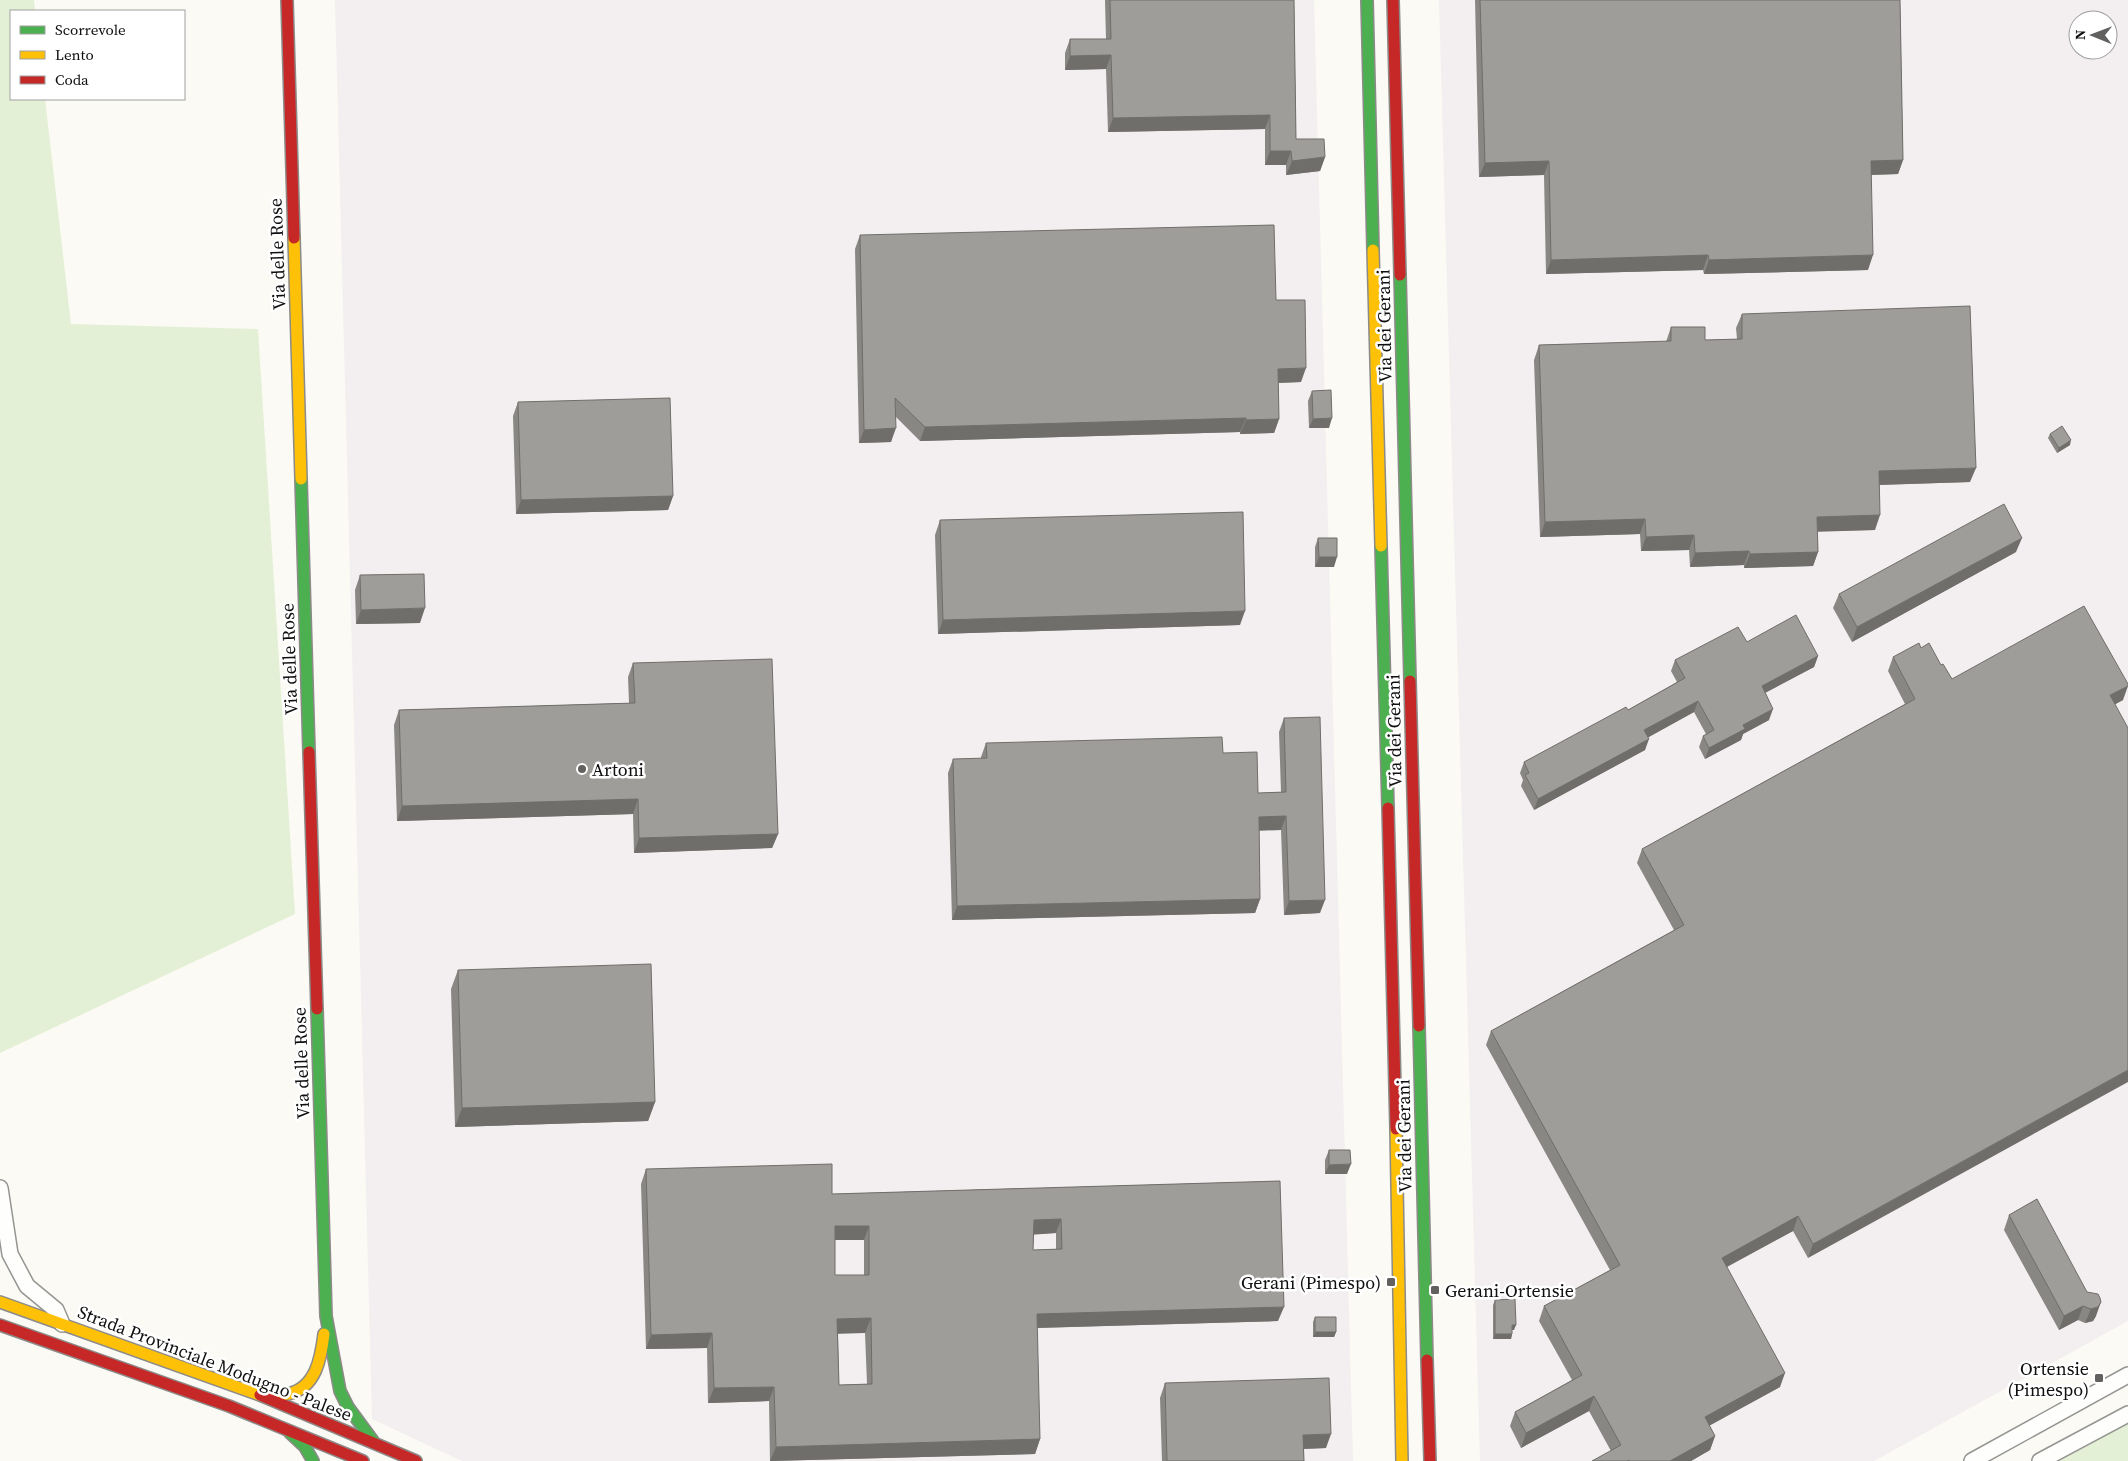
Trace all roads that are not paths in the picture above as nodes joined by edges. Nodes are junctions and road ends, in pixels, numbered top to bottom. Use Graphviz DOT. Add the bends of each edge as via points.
graph roads {
  1 [pos="287,0"];
  2 [pos="1368,0"];
  3 [pos="1393,0"];
  4 [pos="0,1188"];
  5 [pos="0,1302"];
  6 [pos="326,1316"];
  7 [pos="0,1324"];
  8 [pos="62,1324"];
  9 [pos="2128,1375"];
  10 [pos="262,1396"];
  11 [pos="2128,1414"];
  12 [pos="284,1428"];
  13 [pos="373,1441"];
  14 [pos="313,1461"];
  15 [pos="364,1461"];
  16 [pos="416,1461"];
  17 [pos="1402,1461"];
  18 [pos="1430,1461"];
  19 [pos="1972,1461"];
  20 [pos="2040,1461"];
  1 -- 6 [label="street, Via delle Rose"];
  2 -- 17 [label="street, Via dei Gerani" via="1398,1162"];
  3 -- 18 [label="street, Via dei Gerani"];
  4 -- 8 [label="street" via="10,1254 27,1286 56,1310"];
  5 -- 8 [label="street, Strada Provinciale Modugno - Palese"];
  6 -- 10 [label="street" via="317,1367 306,1386 290,1394"];
  6 -- 13 [label="street" via="340,1391"];
  7 -- 12 [label="street, Strada Provinciale Modugno - Palese"];
  8 -- 10 [label="street, Strada Provinciale Modugno - Palese"];
  9 -- 19 [label="street"];
  10 -- 13 [label="street, Strada Provinciale Modugno - Palese"];
  11 -- 20 [label="street"];
  12 -- 14 [label="street" via="305,1447"];
  12 -- 15 [label="street, Strada Provinciale Modugno - Palese"];
  13 -- 16 [label="street, Strada Provinciale Modugno - Palese"];
}
